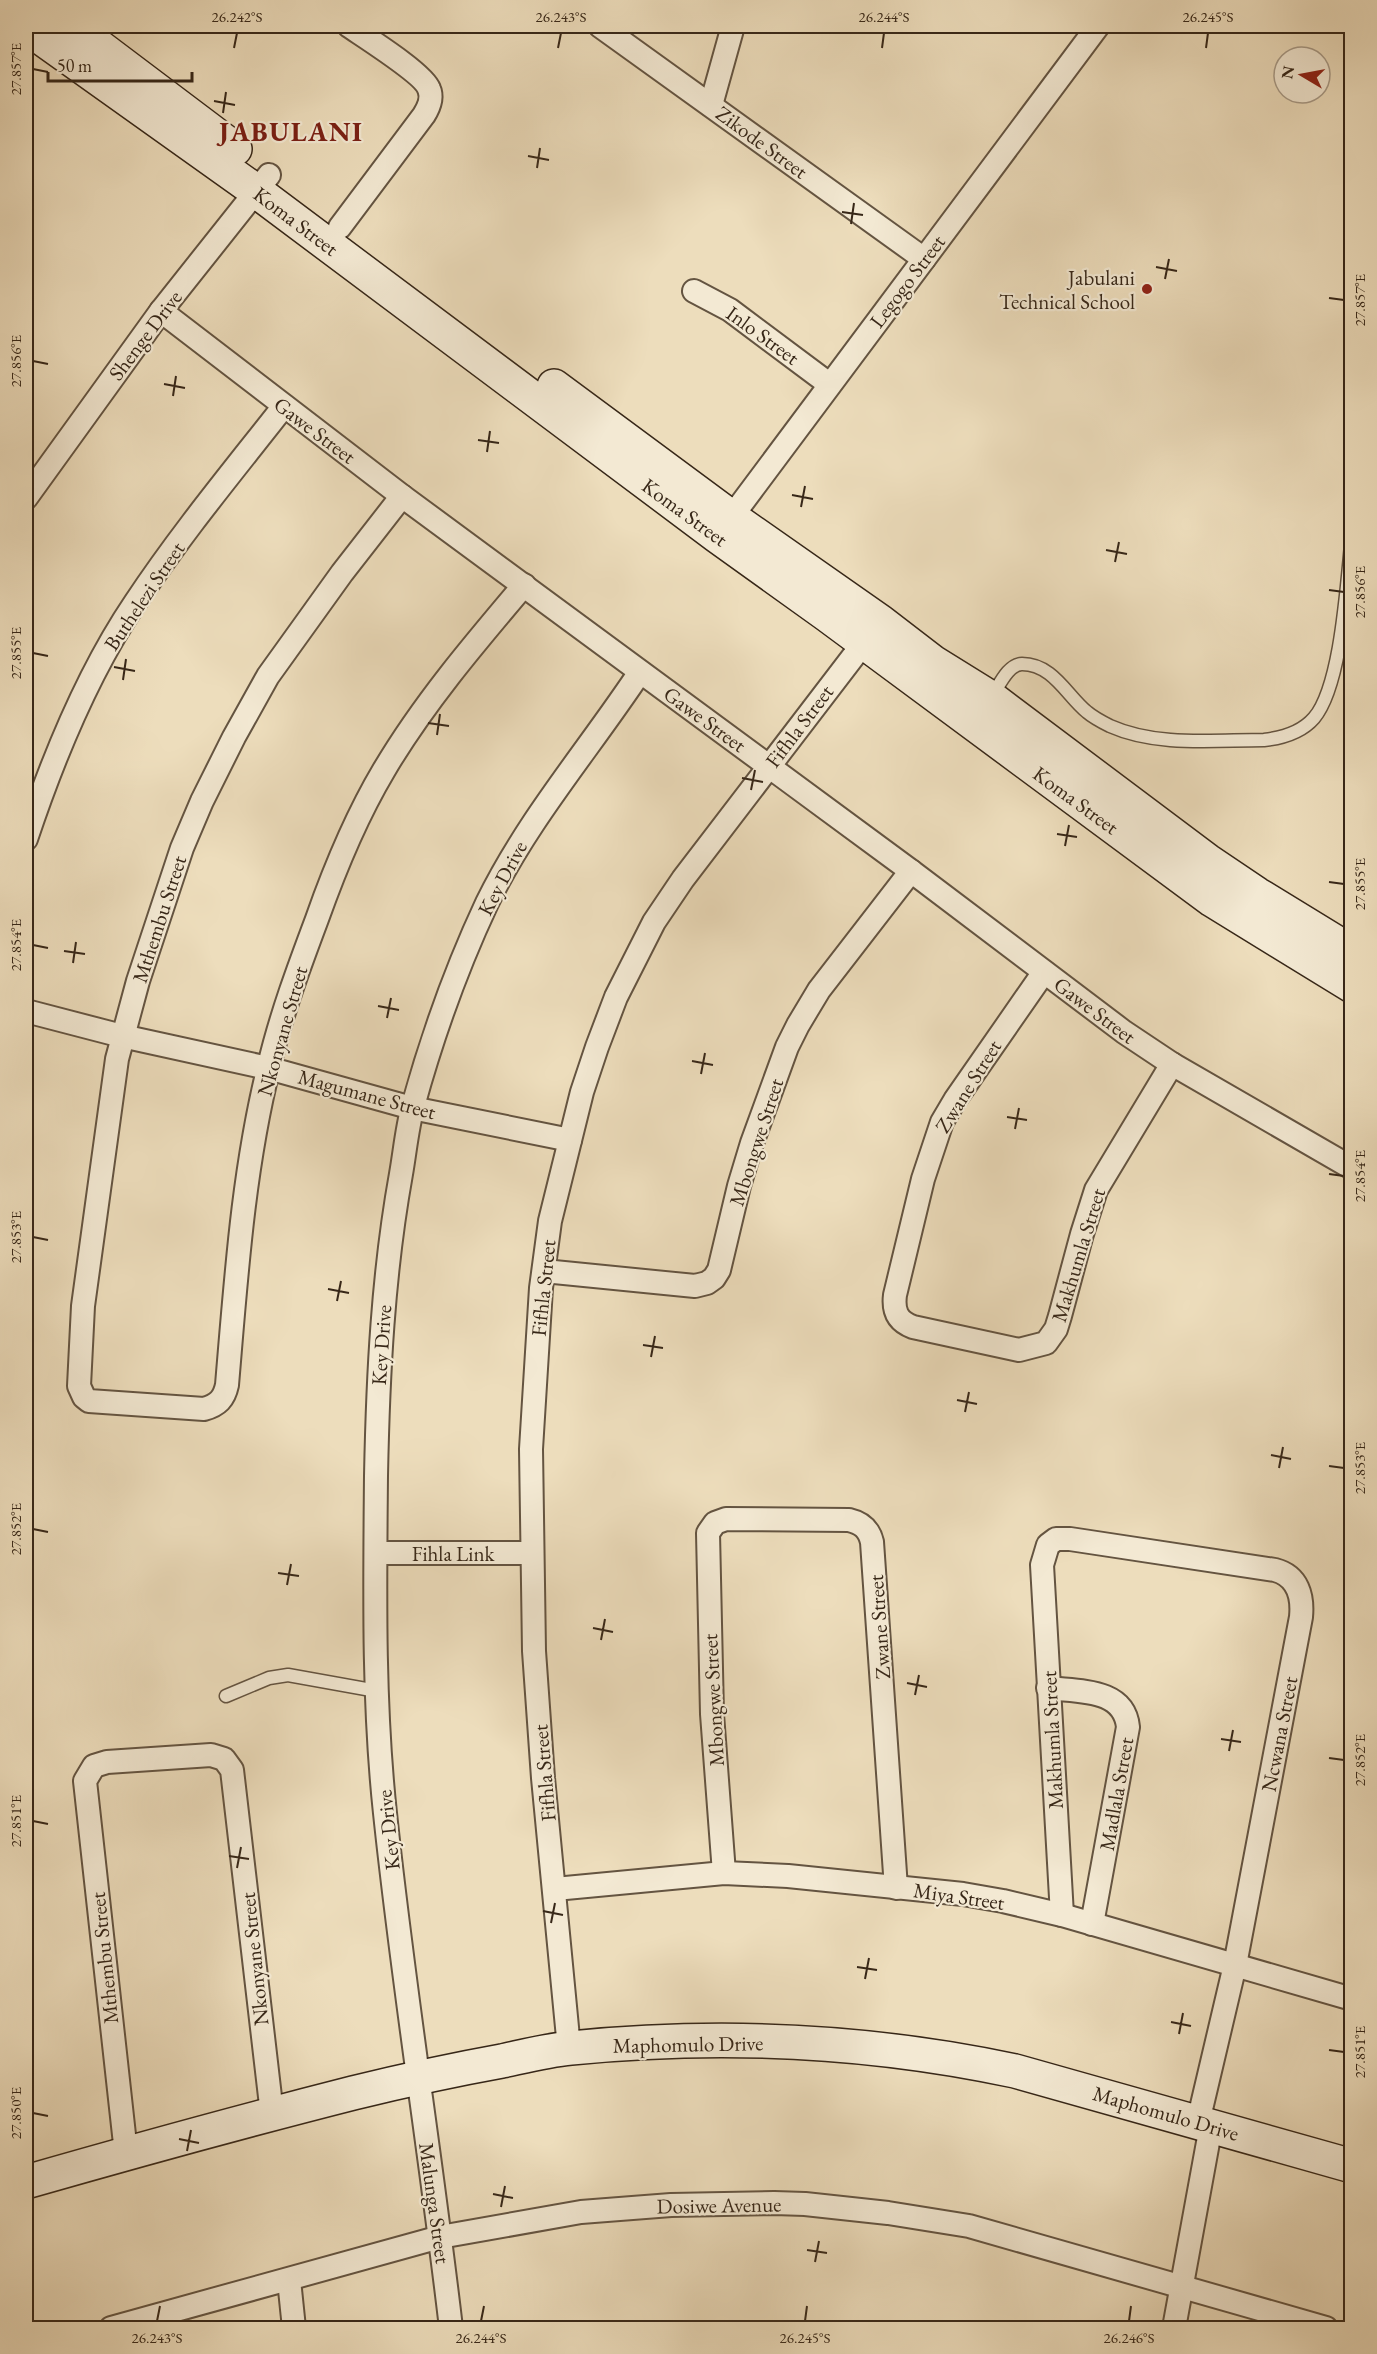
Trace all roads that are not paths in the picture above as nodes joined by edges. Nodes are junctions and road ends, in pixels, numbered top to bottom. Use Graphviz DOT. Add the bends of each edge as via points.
graph roads {
  1 [pos="72,26"];
  2 [pos="349,26"];
  3 [pos="600,26"];
  4 [pos="734,26"];
  5 [pos="1098,26"];
  6 [pos="26,27"];
  7 [pos="711,105"];
  8 [pos="263,183"];
  9 [pos="340,227"];
  10 [pos="924,259"];
  11 [pos="694,291"];
  12 [pos="161,311"];
  13 [pos="829,384"];
  14 [pos="284,406"];
  15 [pos="402,496"];
  16 [pos="26,498"];
  17 [pos="724,527"];
  18 [pos="1352,535"];
  19 [pos="524,585"];
  20 [pos="872,632"];
  21 [pos="640,672"];
  22 [pos="984,712"];
  23 [pos="769,766"];
  24 [pos="26,839"];
  25 [pos="911,871"];
  26 [pos="1352,952"];
  27 [pos="1044,972"];
  28 [pos="1352,987"];
  29 [pos="26,1011"];
  30 [pos="122,1036"];
  31 [pos="1172,1064"];
  32 [pos="268,1068"];
  33 [pos="412,1108"];
  34 [pos="570,1140"];
  35 [pos="1352,1168"];
  36 [pos="544,1271"];
  37 [pos="897,1317"];
  38 [pos="86,1400"];
  39 [pos="710,1528"];
  40 [pos="1061,1539"];
  41 [pos="376,1553"];
  42 [pos="531,1553"];
  43 [pos="1048,1688"];
  44 [pos="377,1691"];
  45 [pos="226,1696"];
  46 [pos="94,1766"];
  47 [pos="724,1873"];
  48 [pos="896,1888"];
  49 [pos="555,1889"];
  50 [pos="1062,1915"];
  51 [pos="1092,1924"];
  52 [pos="1235,1965"];
  53 [pos="1352,1999"];
  54 [pos="569,2048"];
  55 [pos="417,2077"];
  56 [pos="272,2114"];
  57 [pos="1205,2124"];
  58 [pos="126,2153"];
  59 [pos="1352,2166"];
  60 [pos="26,2182"];
  61 [pos="440,2237"];
  62 [pos="288,2280"];
  63 [pos="1180,2287"];
  64 [pos="140,2325"];
  65 [pos="111,2328"];
  66 [pos="294,2328"];
  67 [pos="451,2328"];
  68 [pos="1174,2328"];
  69 [pos="1326,2328"];
  1 -- 8 [label="main road, Koma Street"];
  2 -- 9 [label="street" via="420,77 429,88 430,99 424,115"];
  3 -- 7 [label="street, Zikode Street"];
  4 -- 7 [label="street"];
  5 -- 10 [label="street, Legogo Street"];
  6 -- 8 [label="main road, Koma Street"];
  7 -- 10 [label="street, Zikode Street"];
  8 -- 9 [label="main road, Koma Street"];
  8 -- 12 [label="street, Shenge Drive"];
  8 -- 17 [label="main road, Koma Street"];
  9 -- 17 [label="main road, Koma Street"];
  10 -- 13 [label="street, Legogo Street"];
  11 -- 13 [label="street, Inlo Street" via="730,310"];
  12 -- 14 [label="street, Gawe Street"];
  12 -- 16 [label="street, Shenge Drive"];
  13 -- 17 [label="street, Legogo Street"];
  14 -- 15 [label="street, Gawe Street"];
  14 -- 24 [label="street, Buthelezi Street" via="124,621 60,746"];
  15 -- 19 [label="street, Gawe Street"];
  15 -- 30 [label="street, Mthembu Street" via="289,645 251,703 182,848"];
  17 -- 20 [label="main road, Koma Street"];
  18 -- 22 [label="lane" via="1334,673 1314,718 1299,730 1264,740 1138,736 1098,720 1047,673 1023,664 1011,668"];
  19 -- 21 [label="street, Gawe Street"];
  19 -- 32 [label="street, Nkonyane Street" via="439,690 379,780 333,875"];
  20 -- 22 [label="main road, Koma Street"];
  20 -- 23 [label="street, Fifhla Street"];
  21 -- 23 [label="street, Gawe Street"];
  21 -- 33 [label="street, Key Drive" via="511,857 465,954"];
  22 -- 26 [label="main road, Koma Street"];
  22 -- 28 [label="main road, Koma Street" via="1212,900"];
  23 -- 25 [label="street, Gawe Street"];
  23 -- 34 [label="street, Fifhla Street" via="654,922 616,997 582,1092"];
  25 -- 27 [label="street, Gawe Street"];
  25 -- 36 [label="street, Mbongwe Street" via="819,990 787,1047 752,1143 714,1278 694,1286"];
  27 -- 31 [label="street, Gawe Street"];
  27 -- 37 [label="street, Zwane Street" via="955,1100 936,1136 895,1295"];
  29 -- 30 [label="street, Magumane Street"];
  30 -- 32 [label="street, Magumane Street"];
  30 -- 38 [label="street, Mthembu Street" via="83,1306 80,1386"];
  31 -- 35 [label="street, Gawe Street"];
  31 -- 37 [label="street, Makhumla Street" via="1096,1190 1058,1322 1046,1343 1019,1350 912,1327"];
  32 -- 33 [label="street, Magumane Street"];
  32 -- 38 [label="street, Nkonyane Street" via="252,1156 223,1398 204,1409"];
  33 -- 34 [label="street, Magumane Street"];
  33 -- 41 [label="street, Key Drive" via="394,1210 383,1309 377,1407"];
  34 -- 36 [label="street, Fifhla Street" via="550,1221"];
  36 -- 42 [label="street, Fifhla Street" via="531,1449"];
  39 -- 47 [label="street, Mbongwe Street" via="707,1548 712,1714"];
  39 -- 48 [label="street, Zwane Street" via="726,1519 849,1520 859,1523 870,1535"];
  40 -- 43 [label="street, Makhumla Street" via="1048,1545 1042,1565"];
  40 -- 52 [label="street, Ncwana Street" via="1275,1570 1290,1576 1298,1587 1301,1617"];
  41 -- 42 [label="street, Fihla Link"];
  41 -- 44 [label="street, Key Drive"];
  42 -- 49 [label="street, Fifhla Street" via="538,1717"];
  43 -- 50 [label="street, Makhumla Street"];
  43 -- 51 [label="street, Madlala Street" via="1114,1699 1127,1719"];
  44 -- 45 [label="lane" via="288,1675 269,1678"];
  44 -- 55 [label="street, Key Drive" via="385,1810"];
  46 -- 56 [label="street, Nkonyane Street" via="206,1755 224,1759 232,1770"];
  46 -- 58 [label="street, Mthembu Street" via="86,1786"];
  47 -- 48 [label="street, Miya Street"];
  47 -- 49 [label="street, Miya Street"];
  48 -- 50 [label="street, Miya Street" via="1003,1901"];
  49 -- 54 [label="street, Fifhla Street"];
  50 -- 51 [label="street, Miya Street"];
  51 -- 52 [label="street, Miya Street"];
  52 -- 53 [label="street, Miya Street"];
  52 -- 57 [label="street, Ncwana Street"];
  54 -- 55 [label="main road, Maphomulo Drive"];
  54 -- 57 [label="main road, Maphomulo Drive" via="681,2042 796,2042 909,2051 1015,2072"];
  55 -- 56 [label="main road, Maphomulo Drive"];
  55 -- 61 [label="street, Malunga Street"];
  56 -- 58 [label="main road, Maphomulo Drive"];
  57 -- 59 [label="main road, Maphomulo Drive"];
  57 -- 63 [label="street, Ncwana Street"];
  58 -- 60 [label="main road, Maphomulo Drive"];
  61 -- 62 [label="street, Dosiwe Avenue"];
  61 -- 63 [label="street, Dosiwe Avenue" via="581,2212 671,2205 805,2204 969,2226"];
  61 -- 67 [label="street, Malunga Street"];
  62 -- 64 [label="street, Dosiwe Avenue"];
  62 -- 66 [label="street"];
  63 -- 68 [label="street, Ncwana Street"];
  63 -- 69 [label="street, Dosiwe Avenue"];
  64 -- 65 [label="street, Dosiwe Avenue"];
}
